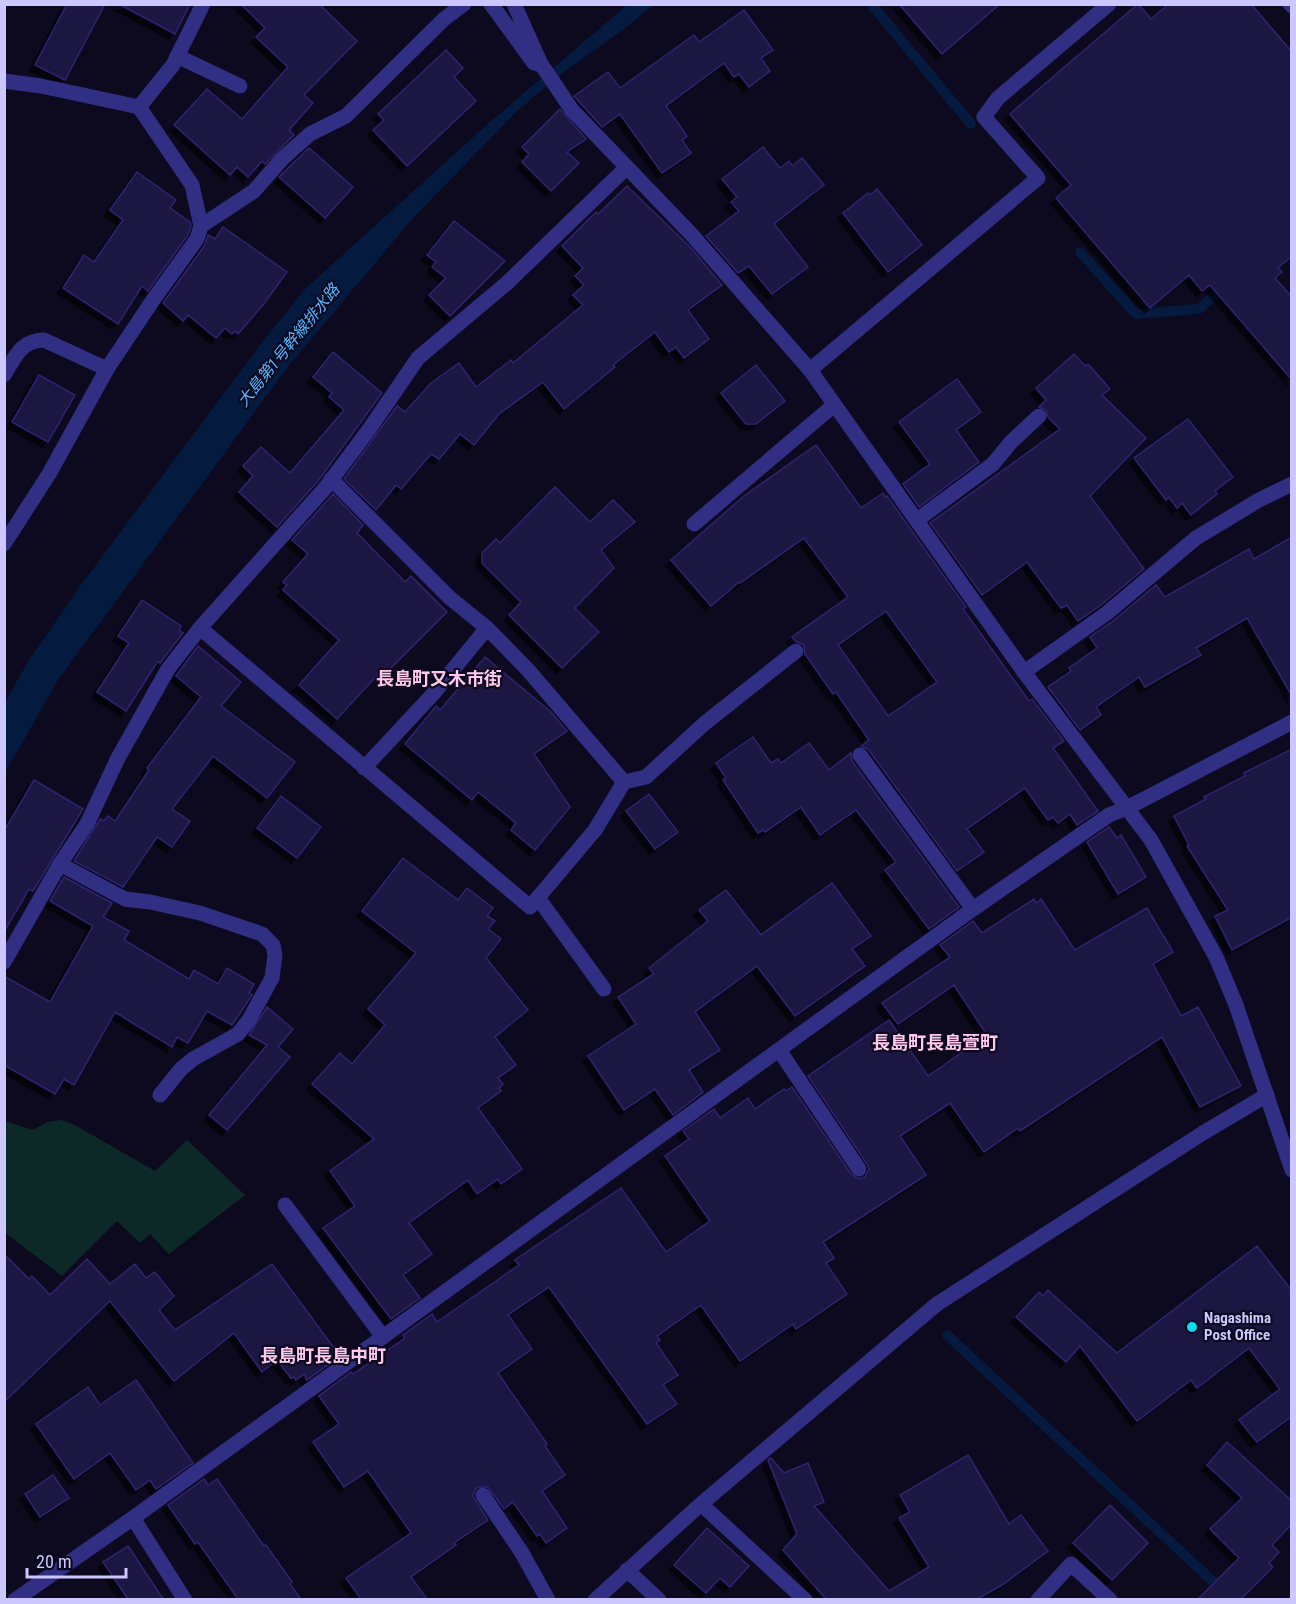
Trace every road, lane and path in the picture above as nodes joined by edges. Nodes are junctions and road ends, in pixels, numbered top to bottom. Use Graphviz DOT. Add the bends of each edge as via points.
graph roads {
  1 [pos="203,4"];
  2 [pos="464,4"];
  3 [pos="491,4"];
  4 [pos="514,4"];
  5 [pos="1109,4"];
  6 [pos="177,56"];
  7 [pos="542,64"];
  8 [pos="4,81"];
  9 [pos="240,86"];
  10 [pos="139,107"];
  11 [pos="626,168"];
  12 [pos="201,226"];
  13 [pos="107,369"];
  14 [pos="810,370"];
  15 [pos="4,375"];
  16 [pos="834,405"];
  17 [pos="1039,416"];
  18 [pos="331,479"];
  19 [pos="1292,484"];
  20 [pos="917,520"];
  21 [pos="694,524"];
  22 [pos="4,544"];
  23 [pos="200,628"];
  24 [pos="488,628"];
  25 [pos="796,651"];
  26 [pos="1024,672"];
  27 [pos="1292,722"];
  28 [pos="860,755"];
  29 [pos="364,768"];
  30 [pos="624,782"];
  31 [pos="1127,808"];
  32 [pos="60,864"];
  33 [pos="538,898"];
  34 [pos="973,909"];
  35 [pos="4,962"];
  36 [pos="604,989"];
  37 [pos="779,1050"];
  38 [pos="160,1095"];
  39 [pos="1267,1095"];
  40 [pos="859,1169"];
  41 [pos="1292,1170"];
  42 [pos="285,1205"];
  43 [pos="383,1337"];
  44 [pos="483,1496"];
  45 [pos="701,1504"];
  46 [pos="133,1518"];
  47 [pos="627,1570"];
  48 [pos="15,1599"];
  49 [pos="185,1599"];
  50 [pos="548,1599"];
  51 [pos="595,1599"];
  52 [pos="659,1599"];
  53 [pos="805,1599"];
  54 [pos="1038,1599"];
  55 [pos="1110,1599"];
  1 -- 6 [label="street"];
  2 -- 12 [label="street" via="346,116 310,134 254,191"];
  3 -- 7 [label="street" via="534,63"];
  4 -- 7 [label="street"];
  5 -- 14 [label="street" via="998,98 984,117 1038,178"];
  6 -- 9 [label="street"];
  6 -- 10 [label="street"];
  7 -- 11 [label="street" via="572,110"];
  8 -- 10 [label="street"];
  10 -- 12 [label="street" via="192,185"];
  11 -- 14 [label="street" via="692,235"];
  11 -- 18 [label="street" via="507,283 418,358"];
  12 -- 13 [label="street" via="197,239"];
  13 -- 15 [label="street" via="44,340 35,340 22,346"];
  13 -- 22 [label="street" via="49,474"];
  14 -- 16 [label="street"];
  16 -- 20 [label="street"];
  16 -- 21 [label="street"];
  17 -- 20 [label="street" via="993,464"];
  18 -- 23 [label="street"];
  18 -- 24 [label="street" via="450,598"];
  19 -- 26 [label="street" via="1196,538 1107,613"];
  20 -- 26 [label="street"];
  23 -- 29 [label="street"];
  23 -- 32 [label="street" via="168,669 118,758 99,801"];
  24 -- 29 [label="street"];
  24 -- 30 [label="street"];
  25 -- 30 [label="street" via="705,723 646,777"];
  26 -- 31 [label="street"];
  27 -- 31 [label="street"];
  28 -- 34 [label="street"];
  29 -- 33 [label="street" via="530,907"];
  30 -- 33 [label="street" via="595,830"];
  31 -- 34 [label="street" via="1109,815"];
  31 -- 39 [label="street" via="1151,840 1216,957"];
  32 -- 35 [label="street"];
  32 -- 38 [label="street" via="125,899 200,913 262,934 273,945 272,978 244,1027 193,1059"];
  33 -- 36 [label="street"];
  34 -- 37 [label="street"];
  37 -- 40 [label="street"];
  37 -- 43 [label="street"];
  39 -- 41 [label="street"];
  39 -- 45 [label="street" via="937,1304"];
  42 -- 43 [label="street"];
  43 -- 46 [label="street"];
  44 -- 50 [label="street"];
  45 -- 47 [label="street"];
  45 -- 53 [label="street"];
  46 -- 48 [label="street"];
  46 -- 49 [label="street"];
  47 -- 51 [label="street"];
  47 -- 52 [label="street"];
  54 -- 55 [label="street" via="1071,1564"];
}
